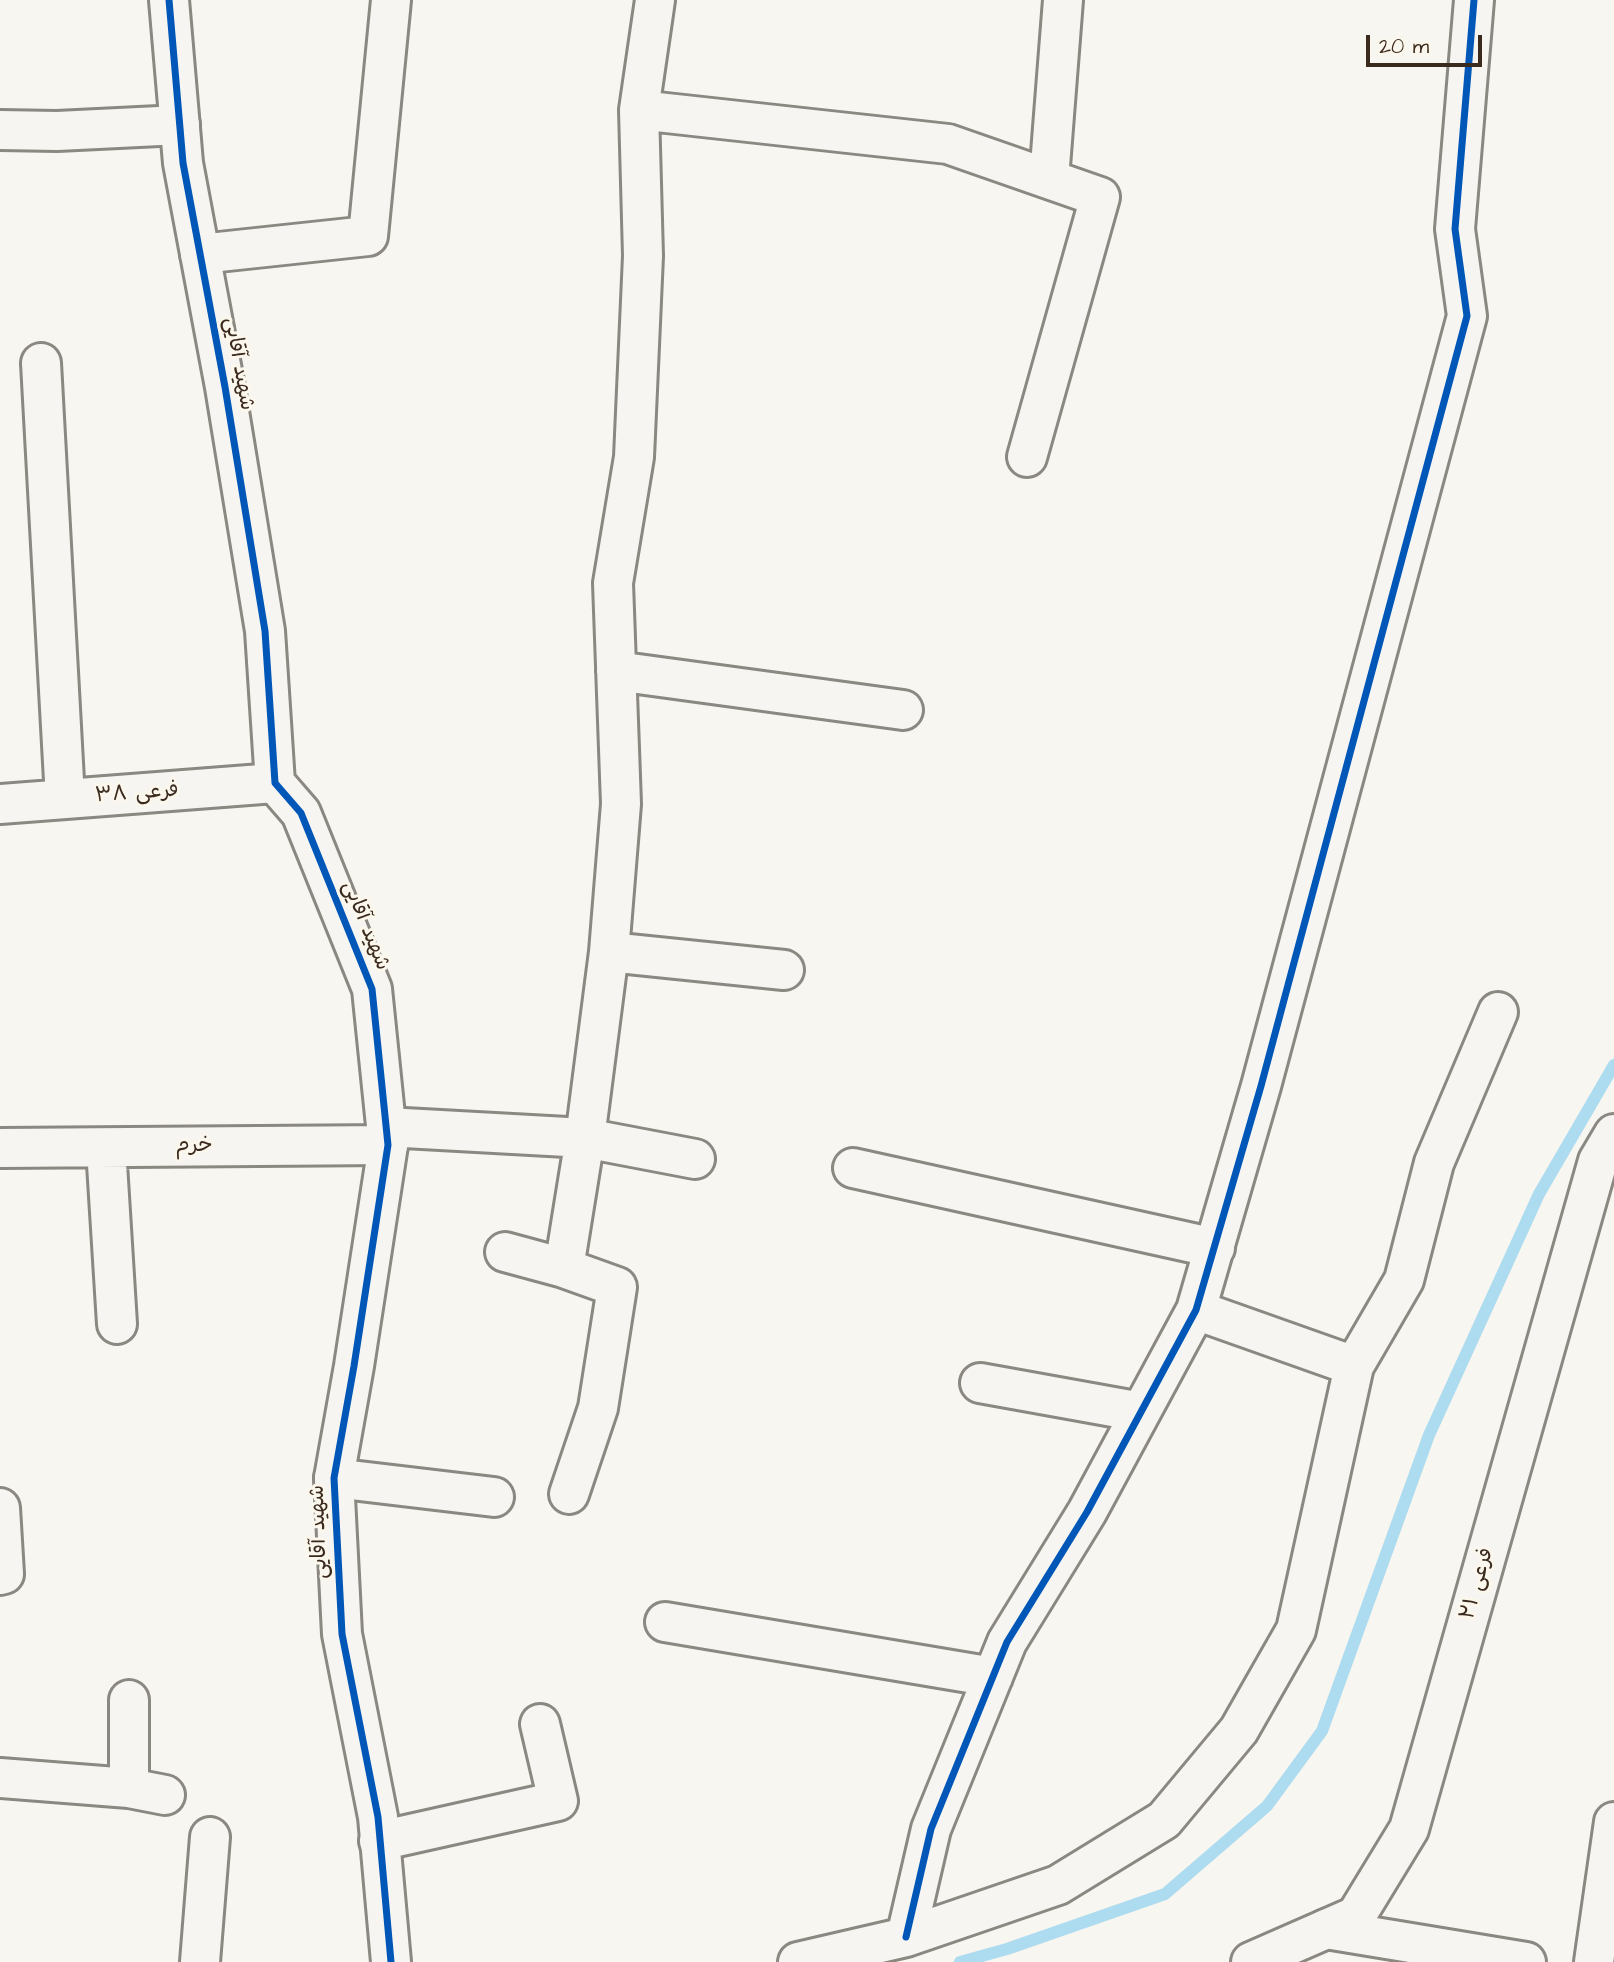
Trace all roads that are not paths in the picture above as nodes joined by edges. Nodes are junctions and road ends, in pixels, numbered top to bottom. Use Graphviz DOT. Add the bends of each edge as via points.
graph roads {
  1 [pos="169,0"];
  2 [pos="391,0"];
  3 [pos="655,0"];
  4 [pos="1063,0"];
  5 [pos="1474,0"];
  6 [pos="639,110"];
  7 [pos="180,125"];
  8 [pos="0,130"];
  9 [pos="1049,179"];
  10 [pos="200,254"];
  11 [pos="41,363"];
  12 [pos="1027,457"];
  13 [pos="616,671"];
  14 [pos="903,710"];
  15 [pos="275,783"];
  16 [pos="65,799"];
  17 [pos="0,804"];
  18 [pos="609,952"];
  19 [pos="784,970"];
  20 [pos="1498,1012"];
  21 [pos="1614,1134"];
  22 [pos="387,1136"];
  23 [pos="586,1138"];
  24 [pos="106,1147"];
  25 [pos="0,1148"];
  26 [pos="695,1159"];
  27 [pos="853,1168"];
  28 [pos="1214,1248"];
  29 [pos="505,1252"];
  30 [pos="564,1268"];
  31 [pos="1196,1310"];
  32 [pos="117,1324"];
  33 [pos="1354,1366"];
  34 [pos="980,1383"];
  35 [pos="1141,1412"];
  36 [pos="334,1478"];
  37 [pos="569,1494"];
  38 [pos="494,1497"];
  39 [pos="0,1508"];
  40 [pos="0,1574"];
  41 [pos="665,1622"];
  42 [pos="993,1677"];
  43 [pos="129,1700"];
  44 [pos="540,1724"];
  45 [pos="0,1778"];
  46 [pos="1614,1822"];
  47 [pos="210,1837"];
  48 [pos="379,1841"];
  49 [pos="1326,1929"];
  50 [pos="906,1937"];
  51 [pos="200,1962"];
  52 [pos="391,1962"];
  53 [pos="798,1962"];
  54 [pos="1251,1962"];
  55 [pos="1526,1962"];
  56 [pos="1594,1962"];
  1 -- 7 [label="street, شهید آقایی"];
  2 -- 10 [label="street" via="368,236"];
  3 -- 6 [label="street"];
  4 -- 9 [label="street"];
  5 -- 28 [label="street" via="1455,229 1468,316"];
  6 -- 9 [label="street" via="948,144"];
  6 -- 13 [label="street" via="643,269 634,457 613,583"];
  7 -- 8 [label="street"];
  7 -- 10 [label="street, شهید آقایی"];
  9 -- 12 [label="street" via="1100,197"];
  10 -- 15 [label="street, شهید آقایی" via="265,631"];
  11 -- 16 [label="street"];
  13 -- 14 [label="street"];
  13 -- 18 [label="street" via="621,804"];
  15 -- 16 [label="street, فرعی ۳۸"];
  15 -- 22 [label="street, شهید آقایی" via="301,813 372,989"];
  16 -- 17 [label="street, فرعی ۳۸"];
  18 -- 19 [label="street"];
  18 -- 23 [label="street"];
  20 -- 33 [label="street" via="1434,1163 1404,1280"];
  21 -- 49 [label="street, فرعی ۲۱" via="1598,1161 1409,1829 1356,1916"];
  22 -- 23 [label="street, خرم"];
  22 -- 24 [label="street, خرم"];
  22 -- 36 [label="street, شهید آقایی" via="355,1366"];
  23 -- 26 [label="street, خرم"];
  23 -- 30 [label="street"];
  24 -- 25 [label="street, خرم"];
  24 -- 32 [label="street"];
  27 -- 28 [label="street"];
  28 -- 31 [label="street"];
  29 -- 30 [label="street"];
  30 -- 37 [label="street" via="617,1287 598,1408"];
  31 -- 33 [label="street"];
  31 -- 35 [label="street"];
  33 -- 50 [label="street" via="1296,1630 1240,1730 1164,1820 1058,1885"];
  34 -- 35 [label="street"];
  35 -- 42 [label="street" via="1087,1513 1007,1642"];
  36 -- 38 [label="street"];
  36 -- 48 [label="street, شهید آقایی" via="342,1634"];
  39 -- 40 [label="street" via="4,1574"];
  41 -- 42 [label="street"];
  42 -- 50 [label="street" via="931,1829"];
  43 -- 45 [label="street" via="147,1791"];
  44 -- 48 [label="street" via="558,1801"];
  46 -- 56 [label="street"];
  47 -- 51 [label="street"];
  48 -- 52 [label="street, شهید آقایی"];
  49 -- 54 [label="street, فرعی ۲۱"];
  49 -- 55 [label="street"];
  50 -- 53 [label="street"];
}
